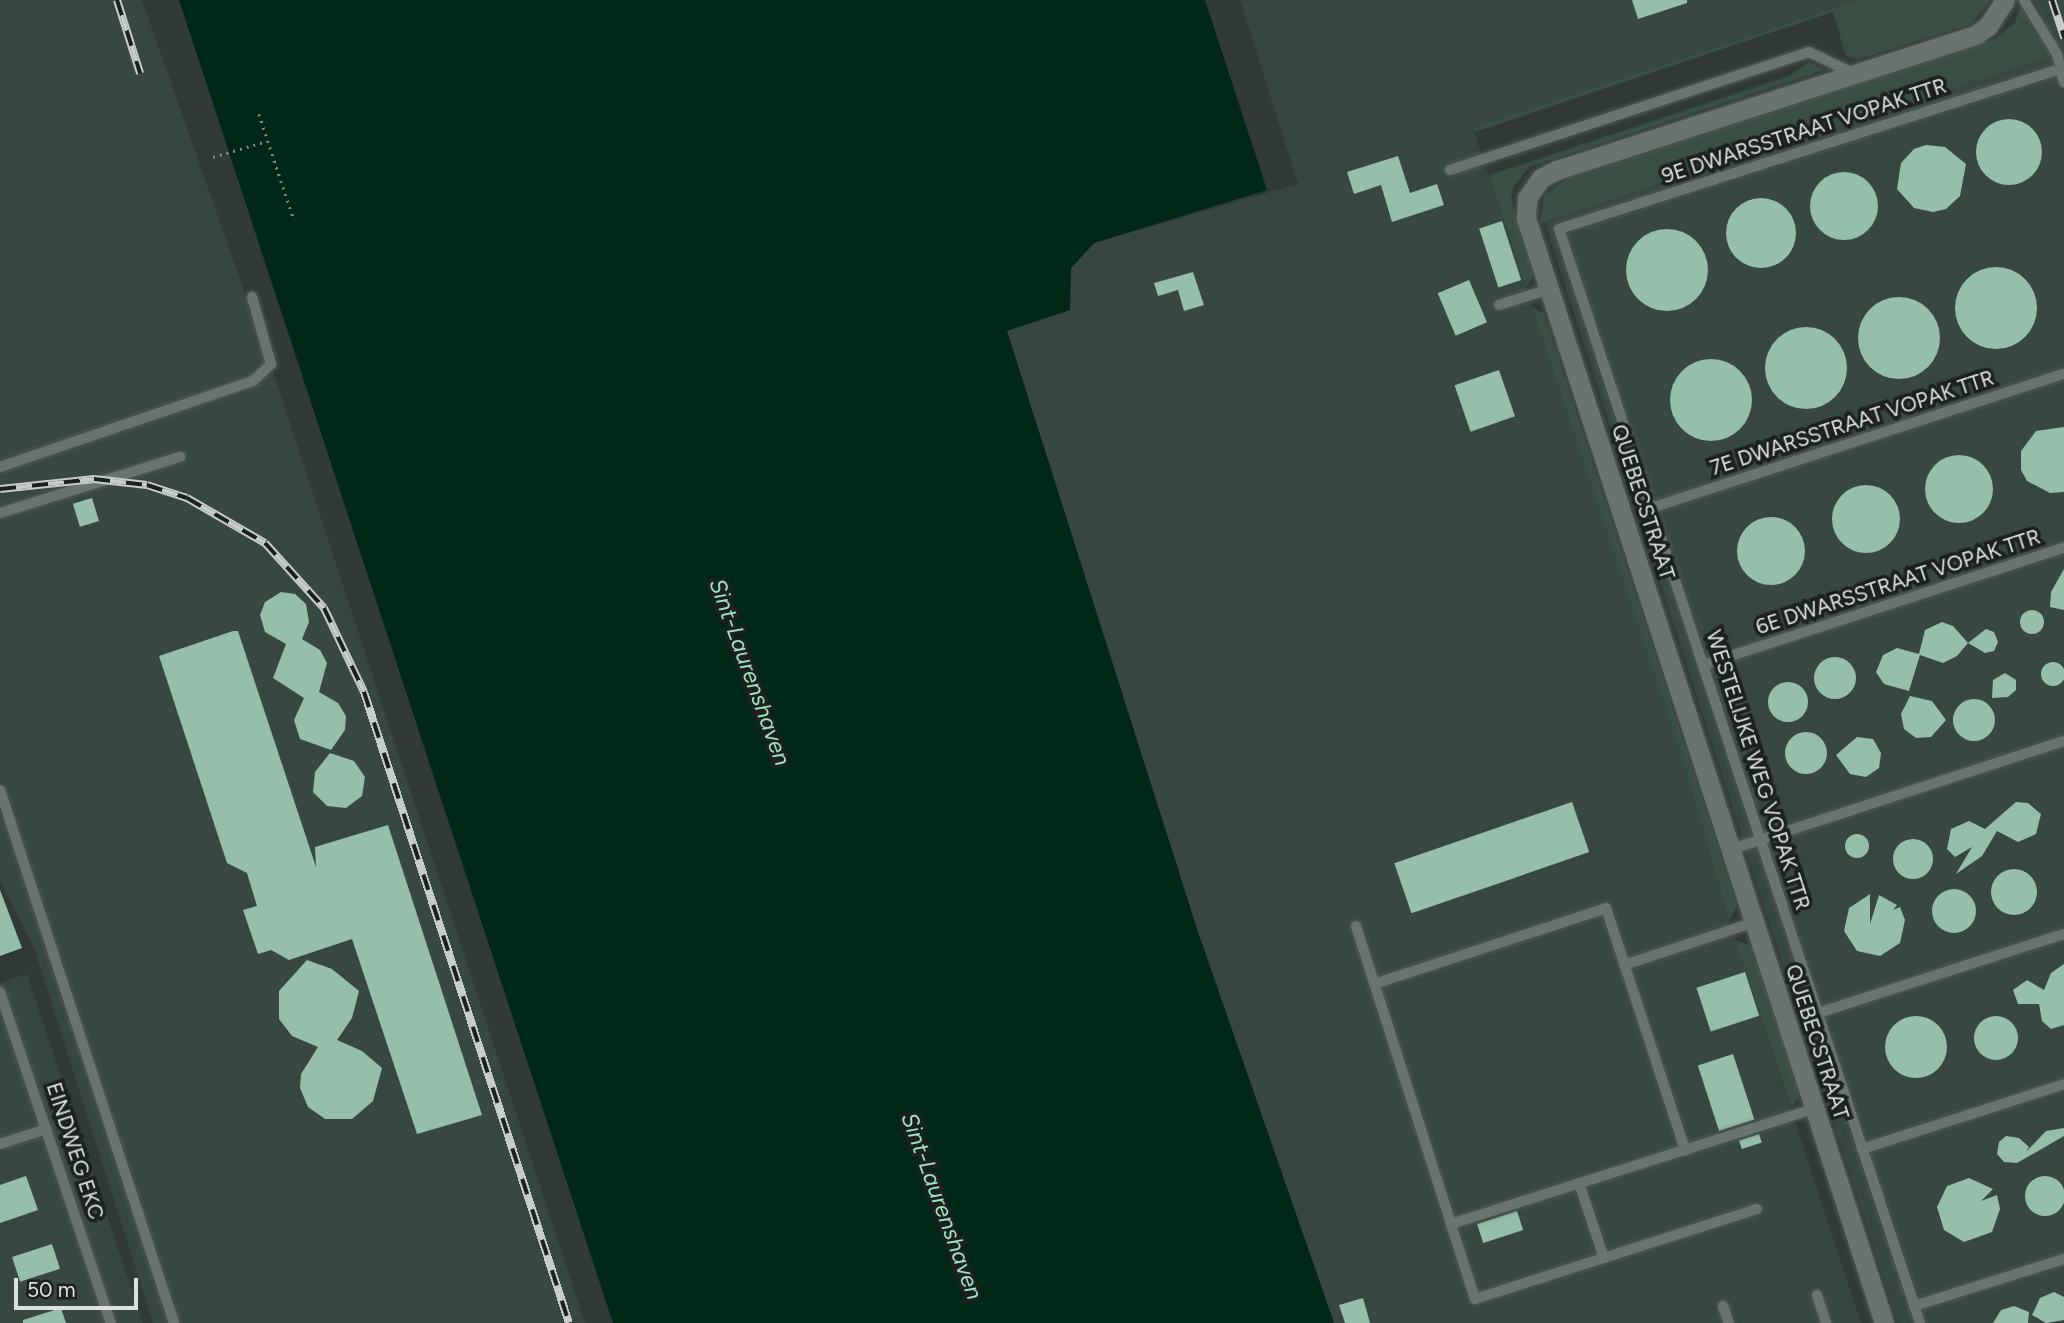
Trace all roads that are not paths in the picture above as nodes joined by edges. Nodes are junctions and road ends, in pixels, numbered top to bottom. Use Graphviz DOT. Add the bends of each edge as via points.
graph roads {
  1 [pos="2005,0"];
  2 [pos="2024,0"];
  3 [pos="2060,69"];
  4 [pos="1855,74"];
  5 [pos="2064,82"];
  6 [pos="1450,170"];
  7 [pos="1559,229"];
  8 [pos="1549,289"];
  9 [pos="252,297"];
  10 [pos="1499,305"];
  11 [pos="2064,374"];
  12 [pos="180,457"];
  13 [pos="0,467"];
  14 [pos="1651,508"];
  15 [pos="0,513"];
  16 [pos="2064,548"];
  17 [pos="1703,665"];
  18 [pos="2064,741"];
  19 [pos="0,790"];
  20 [pos="1761,841"];
  21 [pos="1732,849"];
  22 [pos="1755,922"];
  23 [pos="1356,926"];
  24 [pos="2064,934"];
  25 [pos="1624,965"];
  26 [pos="1374,984"];
  27 [pos="1,992"];
  28 [pos="1818,1013"];
  29 [pos="2064,1084"];
  30 [pos="1814,1109"];
  31 [pos="47,1129"];
  32 [pos="0,1144"];
  33 [pos="1863,1149"];
  34 [pos="1685,1150"];
  35 [pos="1579,1183"];
  36 [pos="1757,1209"];
  37 [pos="1451,1224"];
  38 [pos="1604,1258"];
  39 [pos="2064,1259"];
  40 [pos="1817,1295"];
  41 [pos="1723,1306"];
  42 [pos="1914,1306"];
  43 [pos="111,1323"];
  44 [pos="174,1323"];
  45 [pos="1730,1323"];
  46 [pos="1826,1323"];
  47 [pos="1884,1323"];
  48 [pos="1920,1323"];
  1 -- 4 [label="street, QUEBECSTRAAT" via="1988,26 1976,34"];
  2 -- 3 [label="lane" via="2057,54"];
  3 -- 5 [label="lane"];
  3 -- 7 [label="lane, 9E DWARSSTRAAT VOPAK TTR"];
  4 -- 6 [label="lane" via="1809,52"];
  4 -- 8 [label="street, QUEBECSTRAAT" via="1541,178 1527,198 1526,218"];
  7 -- 14 [label="lane, WESTELIJKE WEG VOPAK TTR"];
  8 -- 10 [label="lane"];
  8 -- 21 [label="street, QUEBECSTRAAT"];
  9 -- 13 [label="lane" via="271,364 253,381"];
  11 -- 14 [label="lane, 7E DWARSSTRAAT VOPAK TTR"];
  12 -- 15 [label="lane"];
  14 -- 17 [label="lane, WESTELIJKE WEG VOPAK TTR"];
  16 -- 17 [label="lane, 6E DWARSSTRAAT VOPAK TTR"];
  17 -- 20 [label="lane, WESTELIJKE WEG VOPAK TTR"];
  18 -- 20 [label="lane"];
  19 -- 44 [label="lane"];
  20 -- 21 [label="lane"];
  20 -- 28 [label="lane, WESTELIJKE WEG VOPAK TTR"];
  21 -- 22 [label="street, QUEBECSTRAAT"];
  22 -- 25 [label="lane"];
  22 -- 30 [label="street, QUEBECSTRAAT"];
  23 -- 26 [label="lane"];
  24 -- 28 [label="lane"];
  25 -- 26 [label="lane" via="1605,908"];
  25 -- 34 [label="lane"];
  26 -- 37 [label="lane"];
  27 -- 31 [label="lane, EINDWEG EKC"];
  28 -- 33 [label="lane, WESTELIJKE WEG VOPAK TTR"];
  29 -- 33 [label="lane"];
  30 -- 34 [label="lane"];
  30 -- 47 [label="street, QUEBECSTRAAT"];
  31 -- 32 [label="lane"];
  31 -- 43 [label="lane, EINDWEG EKC"];
  33 -- 42 [label="lane, WESTELIJKE WEG VOPAK TTR"];
  34 -- 35 [label="lane"];
  35 -- 37 [label="lane"];
  35 -- 38 [label="lane"];
  36 -- 38 [label="lane"];
  37 -- 38 [label="lane" via="1475,1299"];
  39 -- 42 [label="lane"];
  40 -- 46 [label="lane"];
  41 -- 45 [label="lane"];
  42 -- 48 [label="lane, WESTELIJKE WEG VOPAK TTR"];
}
